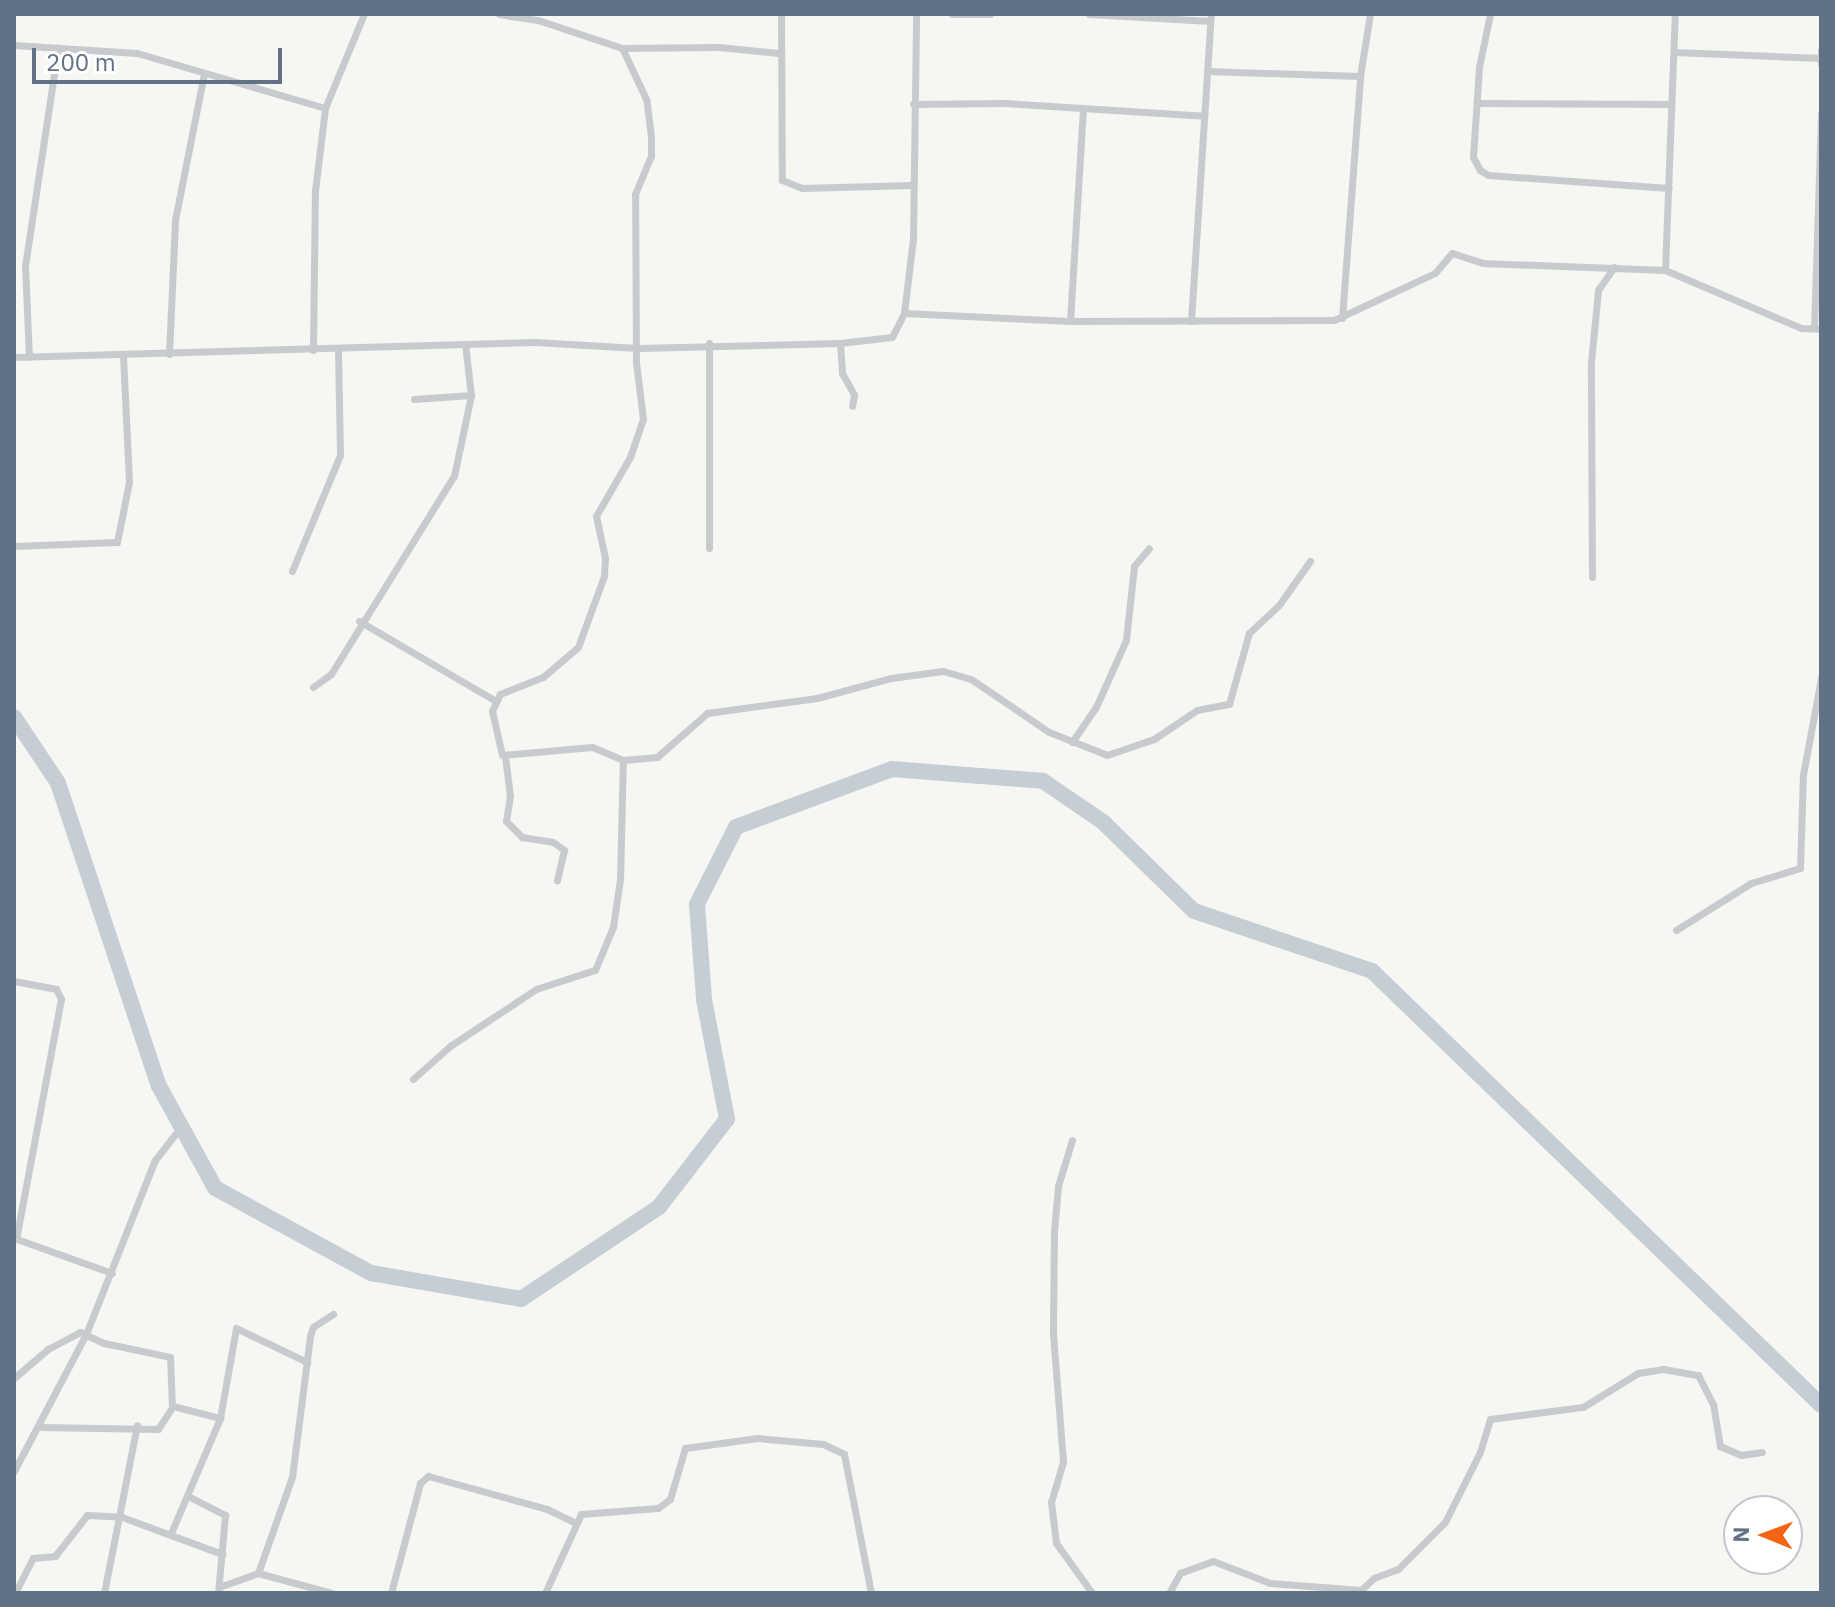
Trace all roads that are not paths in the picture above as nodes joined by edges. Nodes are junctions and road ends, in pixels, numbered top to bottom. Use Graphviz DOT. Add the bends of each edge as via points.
graph roads {
  1 [pos="364,14"];
  2 [pos="499,14"];
  3 [pos="781,14"];
  4 [pos="916,14"];
  5 [pos="952,14"];
  6 [pos="990,14"];
  7 [pos="1089,14"];
  8 [pos="1370,14"];
  9 [pos="1490,14"];
  10 [pos="1675,14"];
  11 [pos="1210,17"];
  12 [pos="14,45"];
  13 [pos="58,47"];
  14 [pos="622,48"];
  15 [pos="1821,50"];
  16 [pos="1674,52"];
  17 [pos="778,53"];
  18 [pos="1821,61"];
  19 [pos="1207,71"];
  20 [pos="204,73"];
  21 [pos="1360,76"];
  22 [pos="1478,103"];
  23 [pos="913,104"];
  24 [pos="1671,104"];
  25 [pos="325,108"];
  26 [pos="1083,109"];
  27 [pos="1821,113"];
  28 [pos="1204,116"];
  29 [pos="912,185"];
  30 [pos="1669,188"];
  31 [pos="1818,218"];
  32 [pos="1614,267"];
  33 [pos="1665,270"];
  34 [pos="904,313"];
  35 [pos="1342,318"];
  36 [pos="1070,321"];
  37 [pos="1191,321"];
  38 [pos="1818,328"];
  39 [pos="709,343"];
  40 [pos="840,343"];
  41 [pos="465,344"];
  42 [pos="338,348"];
  43 [pos="638,348"];
  44 [pos="313,350"];
  45 [pos="169,354"];
  46 [pos="123,356"];
  47 [pos="14,357"];
  48 [pos="29,357"];
  49 [pos="471,395"];
  50 [pos="414,399"];
  51 [pos="852,406"];
  52 [pos="14,546"];
  53 [pos="709,548"];
  54 [pos="1149,548"];
  55 [pos="1310,561"];
  56 [pos="292,571"];
  57 [pos="1592,577"];
  58 [pos="359,621"];
  59 [pos="1821,678"];
  60 [pos="313,687"];
  61 [pos="494,700"];
  62 [pos="1072,742"];
  63 [pos="505,756"];
  64 [pos="623,760"];
  65 [pos="557,880"];
  66 [pos="1676,930"];
  67 [pos="14,981"];
  68 [pos="413,1079"];
  69 [pos="175,1134"];
  70 [pos="1072,1140"];
  71 [pos="15,1238"];
  72 [pos="112,1273"];
  73 [pos="333,1314"];
  74 [pos="86,1334"];
  75 [pos="307,1362"];
  76 [pos="14,1378"];
  77 [pos="172,1406"];
  78 [pos="220,1418"];
  79 [pos="137,1425"];
  80 [pos="41,1427"];
  81 [pos="1762,1452"];
  82 [pos="14,1471"];
  83 [pos="188,1496"];
  84 [pos="122,1517"];
  85 [pos="574,1522"];
  86 [pos="171,1533"];
  87 [pos="222,1554"];
  88 [pos="258,1573"];
  89 [pos="218,1590"];
  90 [pos="1360,1592"];
  91 [pos="15,1593"];
  92 [pos="104,1593"];
  93 [pos="332,1593"];
  94 [pos="391,1593"];
  95 [pos="545,1593"];
  96 [pos="871,1593"];
  97 [pos="1092,1593"];
  98 [pos="1169,1593"];
  1 -- 25 [label="street"];
  2 -- 14 [label="street" via="538,20"];
  3 -- 17 [label="street"];
  4 -- 23 [label="street"];
  5 -- 6 [label="street"];
  7 -- 11 [label="street"];
  8 -- 21 [label="street"];
  9 -- 22 [label="street"];
  10 -- 16 [label="street"];
  11 -- 19 [label="street"];
  12 -- 13 [label="street"];
  13 -- 20 [label="street" via="137,53"];
  13 -- 48 [label="street" via="25,266"];
  14 -- 17 [label="street" via="719,47"];
  14 -- 43 [label="street" via="646,99 651,137 651,156 635,194"];
  15 -- 18 [label="street"];
  16 -- 18 [label="street"];
  16 -- 24 [label="street"];
  17 -- 29 [label="street" via="780,168 787,184"];
  19 -- 21 [label="street"];
  19 -- 28 [label="street"];
  20 -- 25 [label="street"];
  20 -- 45 [label="street" via="175,220"];
  21 -- 35 [label="street"];
  22 -- 24 [label="street"];
  22 -- 30 [label="street" via="1473,157 1488,175"];
  23 -- 26 [label="street"];
  23 -- 29 [label="street"];
  24 -- 30 [label="street"];
  25 -- 44 [label="street" via="315,191"];
  26 -- 28 [label="street"];
  26 -- 36 [label="street"];
  27 -- 31 [label="street"];
  28 -- 37 [label="street"];
  29 -- 34 [label="street" via="913,239"];
  30 -- 33 [label="street"];
  31 -- 38 [label="street"];
  32 -- 33 [label="street"];
  32 -- 35 [label="street" via="1482,263 1451,253 1435,273"];
  32 -- 57 [label="street" via="1598,290 1591,362"];
  33 -- 38 [label="street" via="1801,328"];
  34 -- 36 [label="street"];
  34 -- 40 [label="street" via="892,337"];
  35 -- 37 [label="street"];
  36 -- 37 [label="street"];
  39 -- 40 [label="street"];
  39 -- 43 [label="street"];
  39 -- 53 [label="street"];
  40 -- 51 [label="street" via="842,373 854,395"];
  41 -- 42 [label="street"];
  41 -- 43 [label="street"];
  41 -- 49 [label="street"];
  42 -- 44 [label="street"];
  42 -- 56 [label="street" via="340,455"];
  43 -- 61 [label="street" via="643,419 630,457 596,516 605,558 591,621 567,661"];
  44 -- 45 [label="street"];
  45 -- 46 [label="street"];
  46 -- 48 [label="street"];
  46 -- 52 [label="street" via="129,482 117,542"];
  47 -- 48 [label="street"];
  49 -- 50 [label="street"];
  49 -- 58 [label="street" via="454,476"];
  54 -- 62 [label="street" via="1134,566 1126,640 1096,707"];
  55 -- 62 [label="street" via="1279,605 1249,633 1225,707 1197,710 1154,739 1107,755"];
  58 -- 60 [label="street" via="331,674"];
  58 -- 61 [label="street"];
  59 -- 66 [label="street" via="1803,775 1800,868 1751,883"];
  61 -- 63 [label="street" via="493,719"];
  62 -- 64 [label="street" via="1029,721 962,674 943,671 891,678 817,698 707,713 657,757"];
  63 -- 64 [label="street" via="584,747 600,748"];
  63 -- 65 [label="street" via="509,827 522,837 553,842 564,850"];
  64 -- 68 [label="street" via="620,879 610,938 599,966 536,989 450,1046"];
  67 -- 71 [label="street" via="56,989 61,999"];
  69 -- 72 [label="street" via="155,1160"];
  70 -- 97 [label="street" via="1058,1186 1054,1232 1053,1334 1063,1462 1051,1502 1056,1543"];
  71 -- 72 [label="street"];
  72 -- 74 [label="street"];
  73 -- 75 [label="street" via="313,1327"];
  74 -- 76 [label="street" via="71,1333"];
  74 -- 77 [label="street" via="170,1357"];
  74 -- 80 [label="street"];
  75 -- 78 [label="street" via="236,1328"];
  75 -- 88 [label="street" via="292,1477"];
  77 -- 78 [label="street"];
  77 -- 79 [label="street" via="160,1429"];
  78 -- 83 [label="street"];
  79 -- 80 [label="street"];
  79 -- 84 [label="street"];
  80 -- 82 [label="street"];
  81 -- 90 [label="street" via="1741,1455 1720,1446 1703,1381 1678,1370 1638,1373 1583,1407 1492,1418 1445,1522 1398,1569 1374,1578"];
  83 -- 86 [label="street"];
  83 -- 87 [label="street" via="225,1515"];
  84 -- 86 [label="street"];
  84 -- 91 [label="street" via="86,1515 55,1556 33,1558"];
  84 -- 92 [label="street"];
  85 -- 94 [label="street" via="547,1509 428,1476 420,1483"];
  85 -- 95 [label="street"];
  85 -- 96 [label="street" via="590,1511 662,1507 690,1445 757,1438 823,1444 847,1458"];
  86 -- 87 [label="street"];
  87 -- 89 [label="street"];
  88 -- 89 [label="street"];
  88 -- 93 [label="street"];
  90 -- 98 [label="street" via="1270,1583 1213,1561 1180,1573"];
}
